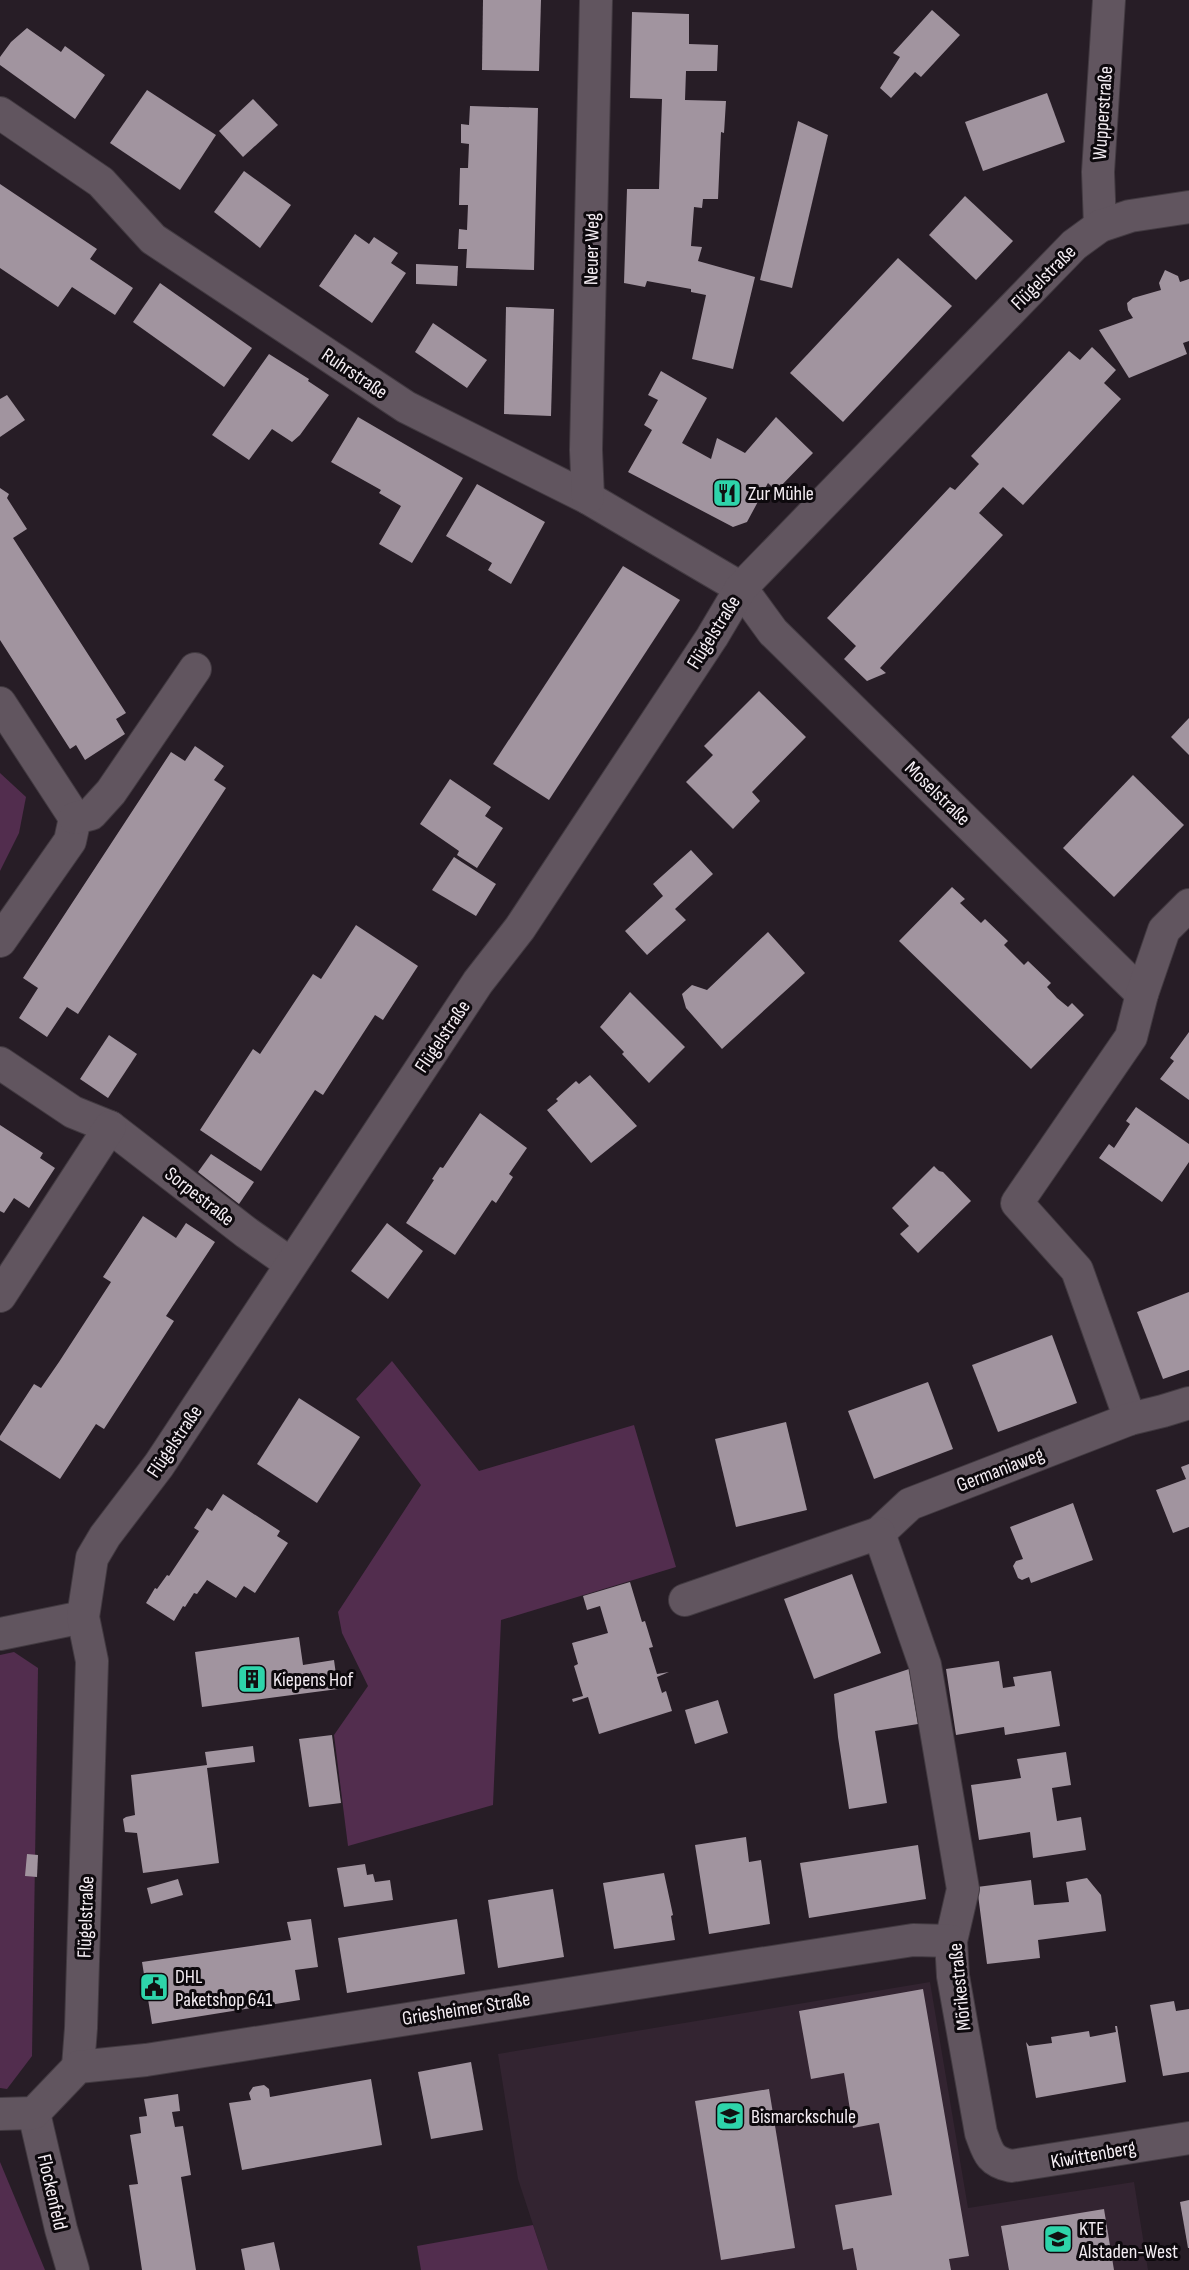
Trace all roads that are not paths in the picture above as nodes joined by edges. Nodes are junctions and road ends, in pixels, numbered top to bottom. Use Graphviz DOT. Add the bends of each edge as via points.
graph roads {
  1 [pos="596,0"];
  2 [pos="1109,0"];
  3 [pos="0,113"];
  4 [pos="1189,207"];
  5 [pos="1100,226"];
  6 [pos="588,498"];
  7 [pos="741,588"];
  8 [pos="195,669"];
  9 [pos="0,703"];
  10 [pos="75,818"];
  11 [pos="1189,905"];
  12 [pos="0,941"];
  13 [pos="1142,994"];
  14 [pos="0,1063"];
  15 [pos="110,1127"];
  16 [pos="291,1264"];
  17 [pos="0,1296"];
  18 [pos="1189,1403"];
  19 [pos="1130,1419"];
  20 [pos="879,1533"];
  21 [pos="685,1600"];
  22 [pos="83,1617"];
  23 [pos="0,1634"];
  24 [pos="951,1941"];
  25 [pos="78,2067"];
  26 [pos="34,2113"];
  27 [pos="0,2114"];
  28 [pos="1189,2138"];
  29 [pos="997,2163"];
  30 [pos="73,2270"];
  1 -- 6 [label="street, Neuer Weg"];
  2 -- 5 [label="street, Wupperstraße" via="1098,172"];
  3 -- 6 [label="street, Ruhrstraße" via="101,182 153,239 406,407"];
  4 -- 5 [label="street, Flügelstraße" via="1130,216"];
  5 -- 7 [label="street, Flügelstraße" via="1074,244"];
  6 -- 7 [label="street, Ruhrstraße"];
  7 -- 13 [label="street, Moselstraße" via="772,632"];
  7 -- 16 [label="street, Flügelstraße" via="526,918 478,982"];
  8 -- 10 [label="street" via="111,792 91,814"];
  9 -- 10 [label="street"];
  10 -- 12 [label="street" via="70,841"];
  11 -- 13 [label="street" via="1164,930"];
  13 -- 19 [label="street" via="1131,1037 1017,1203 1077,1270"];
  14 -- 15 [label="street, Sorpestraße" via="73,1112"];
  15 -- 16 [label="street, Sorpestraße"];
  15 -- 17 [label="street"];
  16 -- 22 [label="street, Flügelstraße" via="159,1465 92,1558"];
  18 -- 19 [label="street, Germaniaweg"];
  19 -- 20 [label="street, Germaniaweg" via="910,1504"];
  20 -- 21 [label="street, Germaniaweg"];
  20 -- 24 [label="street, Mörikestraße" via="926,1665 963,1889"];
  22 -- 23 [label="street"];
  22 -- 25 [label="street, Flügelstraße" via="92,1661"];
  24 -- 25 [label="street, Griesheimer Straße" via="901,1941 146,2060"];
  24 -- 29 [label="street, Mörikestraße" via="953,1976 981,2133"];
  25 -- 26 [label="street"];
  26 -- 27 [label="street"];
  26 -- 30 [label="street, Flockenfeld"];
  28 -- 29 [label="street, Kiwittenberg" via="1026,2165"];
}
